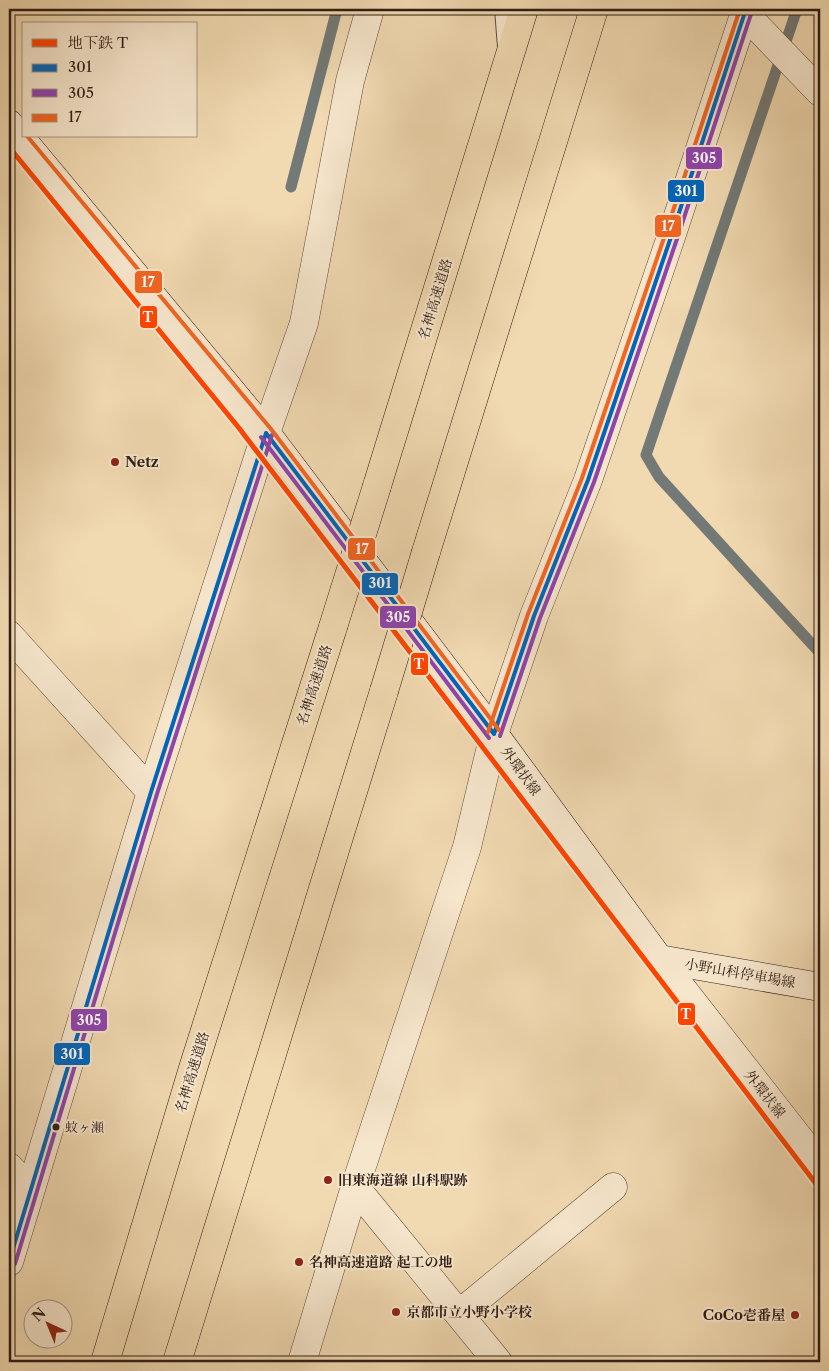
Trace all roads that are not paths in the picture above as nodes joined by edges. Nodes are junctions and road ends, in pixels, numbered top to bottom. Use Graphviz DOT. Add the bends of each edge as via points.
graph roads {
  1 [pos="370,9"];
  2 [pos="503,9"];
  3 [pos="524,9"];
  4 [pos="594,9"];
  5 [pos="745,11"];
  6 [pos="508,62"];
  7 [pos="820,92"];
  8 [pos="9,124"];
  9 [pos="266,433"];
  10 [pos="9,635"];
  11 [pos="494,734"];
  12 [pos="152,792"];
  13 [pos="659,959"];
  14 [pos="820,987"];
  15 [pos="820,1165"];
  16 [pos="9,1167"];
  17 [pos="355,1187"];
  18 [pos="613,1187"];
  19 [pos="30,1190"];
  20 [pos="9,1262"];
  21 [pos="459,1314"];
  22 [pos="105,1362"];
  23 [pos="177,1362"];
  24 [pos="302,1362"];
  25 [pos="498,1362"];
  1 -- 9 [label="street" via="350,82 304,323"];
  2 -- 6 [label="lane"];
  3 -- 6 [label="highway, 名神高速道路"];
  4 -- 23 [label="highway, bridge"];
  5 -- 7 [label="street"];
  5 -- 11 [label="street" via="591,471 534,616"];
  6 -- 22 [label="highway, 名神高速道路, bridge" via="194,1065"];
  8 -- 9 [label="street, 外環状線"];
  9 -- 11 [label="street, 外環状線"];
  9 -- 12 [label="street"];
  10 -- 12 [label="street"];
  11 -- 13 [label="street, 外環状線"];
  11 -- 17 [label="street" via="467,847"];
  12 -- 19 [label="street"];
  13 -- 14 [label="street, 小野山科停車場線"];
  13 -- 15 [label="street, 外環状線"];
  16 -- 19 [label="street"];
  17 -- 21 [label="street"];
  17 -- 24 [label="street"];
  18 -- 21 [label="street"];
  19 -- 20 [label="street"];
  21 -- 25 [label="street"];
}
